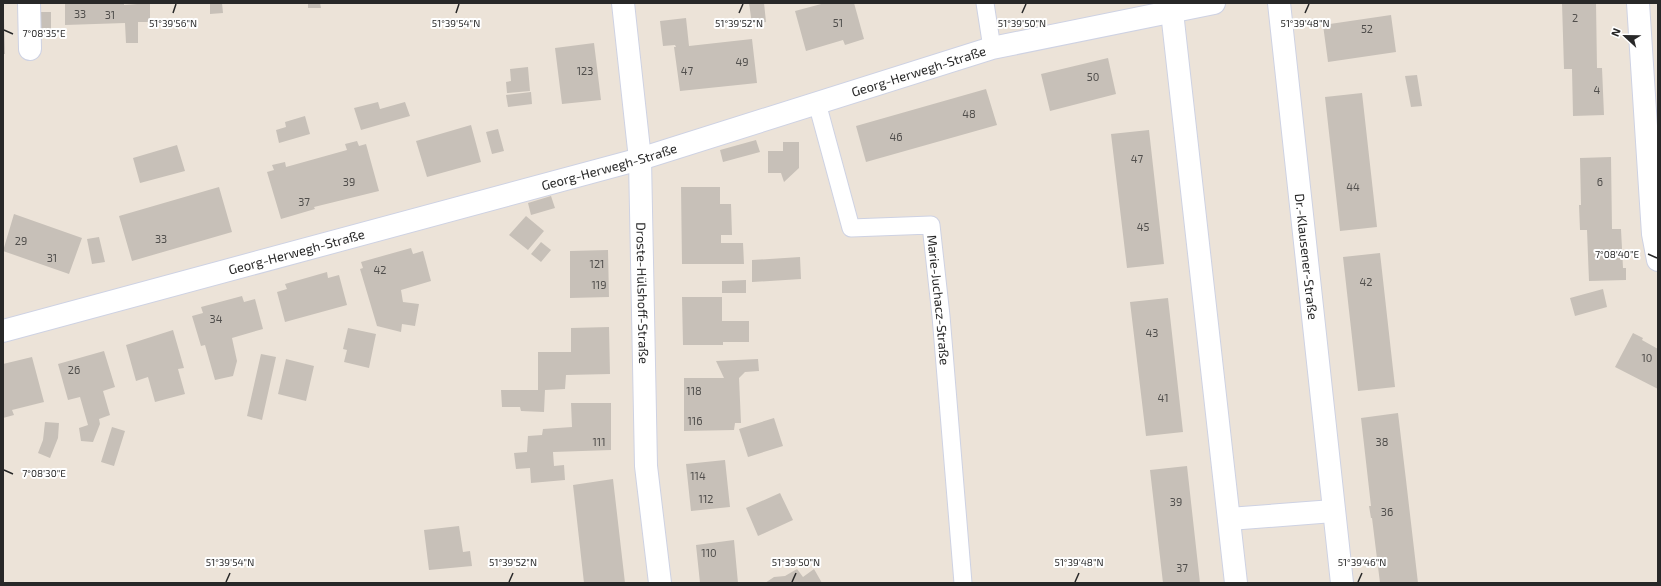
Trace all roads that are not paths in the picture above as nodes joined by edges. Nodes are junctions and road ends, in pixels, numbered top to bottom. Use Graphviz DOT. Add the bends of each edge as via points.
graph roads {
  1 [pos="29,3"];
  2 [pos="623,3"];
  3 [pos="985,3"];
  4 [pos="1214,3"];
  5 [pos="1279,3"];
  6 [pos="1638,3"];
  7 [pos="1172,12"];
  8 [pos="992,48"];
  9 [pos="30,49"];
  10 [pos="818,103"];
  11 [pos="640,159"];
  12 [pos="1658,260"];
  13 [pos="3,331"];
  14 [pos="1333,511"];
  15 [pos="1229,519"];
  16 [pos="660,583"];
  17 [pos="964,583"];
  18 [pos="1236,583"];
  19 [pos="1342,583"];
  1 -- 9 [label="street"];
  2 -- 11 [label="street, Droste-Hülshoff-Straße"];
  3 -- 8 [label="lane"];
  4 -- 7 [label="street, Georg-Herwegh-Straße"];
  5 -- 14 [label="street, Dr.-Klausener-Straße"];
  6 -- 12 [label="street" via="1653,234"];
  7 -- 8 [label="street, Georg-Herwegh-Straße"];
  7 -- 15 [label="street"];
  8 -- 10 [label="street, Georg-Herwegh-Straße"];
  10 -- 11 [label="street, Georg-Herwegh-Straße"];
  10 -- 17 [label="lane, Marie-Juchacz-Straße" via="851,228 931,225"];
  11 -- 13 [label="street, Georg-Herwegh-Straße"];
  11 -- 16 [label="street, Droste-Hülshoff-Straße" via="646,466"];
  14 -- 15 [label="street"];
  14 -- 19 [label="street, Dr.-Klausener-Straße"];
  15 -- 18 [label="street"];
}
